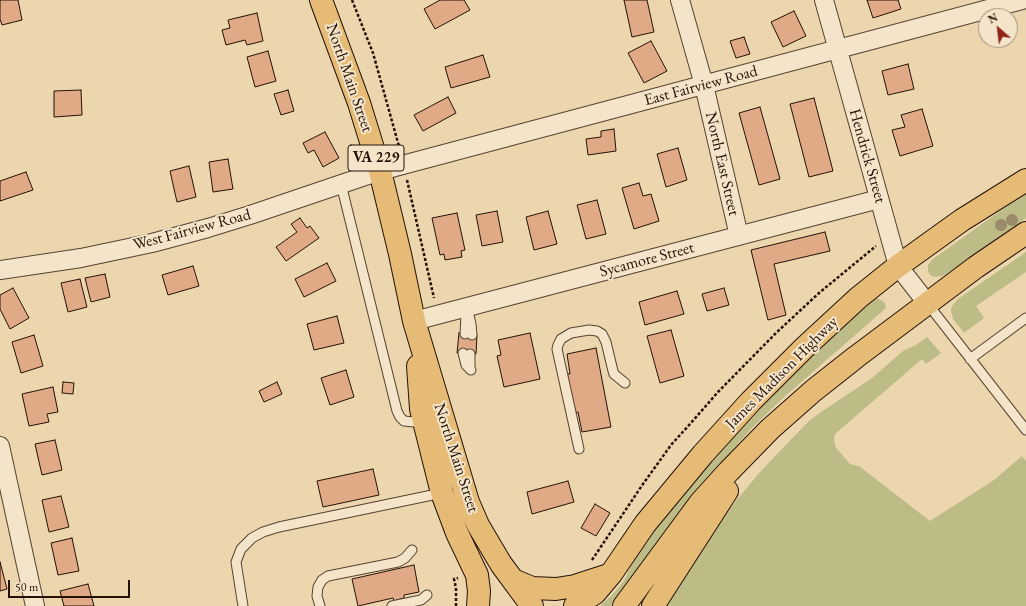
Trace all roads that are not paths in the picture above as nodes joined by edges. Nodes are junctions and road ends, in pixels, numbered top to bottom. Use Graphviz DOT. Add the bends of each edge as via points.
graph roads {
  1 [pos="321,0"];
  2 [pos="680,0"];
  3 [pos="824,0"];
  4 [pos="1022,0"];
  5 [pos="837,49"];
  6 [pos="704,85"];
  7 [pos="380,171"];
  8 [pos="1026,180"];
  9 [pos="341,184"];
  10 [pos="879,199"];
  11 [pos="1026,233"];
  12 [pos="739,236"];
  13 [pos="898,266"];
  14 [pos="0,270"];
  15 [pos="927,303"];
  16 [pos="467,307"];
  17 [pos="1026,318"];
  18 [pos="414,321"];
  19 [pos="468,334"];
  20 [pos="970,358"];
  21 [pos="625,383"];
  22 [pos="813,391"];
  23 [pos="424,423"];
  24 [pos="1026,430"];
  25 [pos="0,446"];
  26 [pos="579,449"];
  27 [pos="442,493"];
  28 [pos="412,550"];
  29 [pos="611,574"];
  30 [pos="513,580"];
  31 [pos="427,595"];
  32 [pos="35,606"];
  33 [pos="243,606"];
  34 [pos="320,606"];
  35 [pos="392,606"];
  36 [pos="478,606"];
  37 [pos="532,606"];
  38 [pos="575,606"];
  39 [pos="624,606"];
  40 [pos="653,606"];
  1 -- 7 [label="main road, North Main Street / VA 229" via="359,103"];
  2 -- 6 [label="street, North East Street"];
  3 -- 5 [label="street, Hendrick Street"];
  4 -- 5 [label="street, East Fairview Road"];
  5 -- 6 [label="street, East Fairview Road"];
  5 -- 10 [label="street, Hendrick Street"];
  6 -- 7 [label="street, East Fairview Road"];
  6 -- 12 [label="street, North East Street"];
  7 -- 9 [label="street, West Fairview Road"];
  7 -- 18 [label="main road, North Main Street / VA 229"];
  8 -- 13 [label="main road, James Madison Highway" via="962,220"];
  9 -- 14 [label="street, West Fairview Road" via="222,223 152,242 81,258"];
  9 -- 23 [label="lane" via="397,411 404,421"];
  10 -- 12 [label="street, Sycamore Street"];
  10 -- 13 [label="street, Hendrick Street"];
  11 -- 15 [label="main road, James Madison Highway"];
  12 -- 16 [label="street, Sycamore Street"];
  13 -- 15 [label="street, Hendrick Street"];
  13 -- 29 [label="main road, James Madison Highway" via="858,298 751,401 645,524"];
  15 -- 20 [label="lane"];
  15 -- 22 [label="main road, James Madison Highway"];
  16 -- 18 [label="street, Sycamore Street"];
  16 -- 19 [label="lane" via="471,324"];
  17 -- 20 [label="lane"];
  18 -- 23 [label="main road, North Main Street / VA 229"];
  18 -- 30 [label="main road, North Main Street / VA 229" via="468,502 501,564"];
  20 -- 24 [label="lane"];
  21 -- 26 [label="lane" via="614,374 602,334 589,330 571,333 561,339 557,349"];
  22 -- 39 [label="main road, James Madison Highway" via="770,429 700,503"];
  22 -- 40 [label="main road" via="756,452 724,495"];
  23 -- 27 [label="main road, North Main Street / VA 229"];
  25 -- 32 [label="street"];
  27 -- 33 [label="lane" via="279,527 252,538 241,549 236,562"];
  27 -- 36 [label="main road, North Main Street / VA 229" via="456,533 477,575"];
  28 -- 34 [label="lane" via="398,562 328,576 318,587"];
  29 -- 30 [label="main road" via="575,586 556,589 532,588"];
  29 -- 38 [label="main road, James Madison Highway" via="595,592"];
  30 -- 37 [label="main road, North Main Street / VA 229"];
  31 -- 35 [label="lane" via="421,600"];
}
